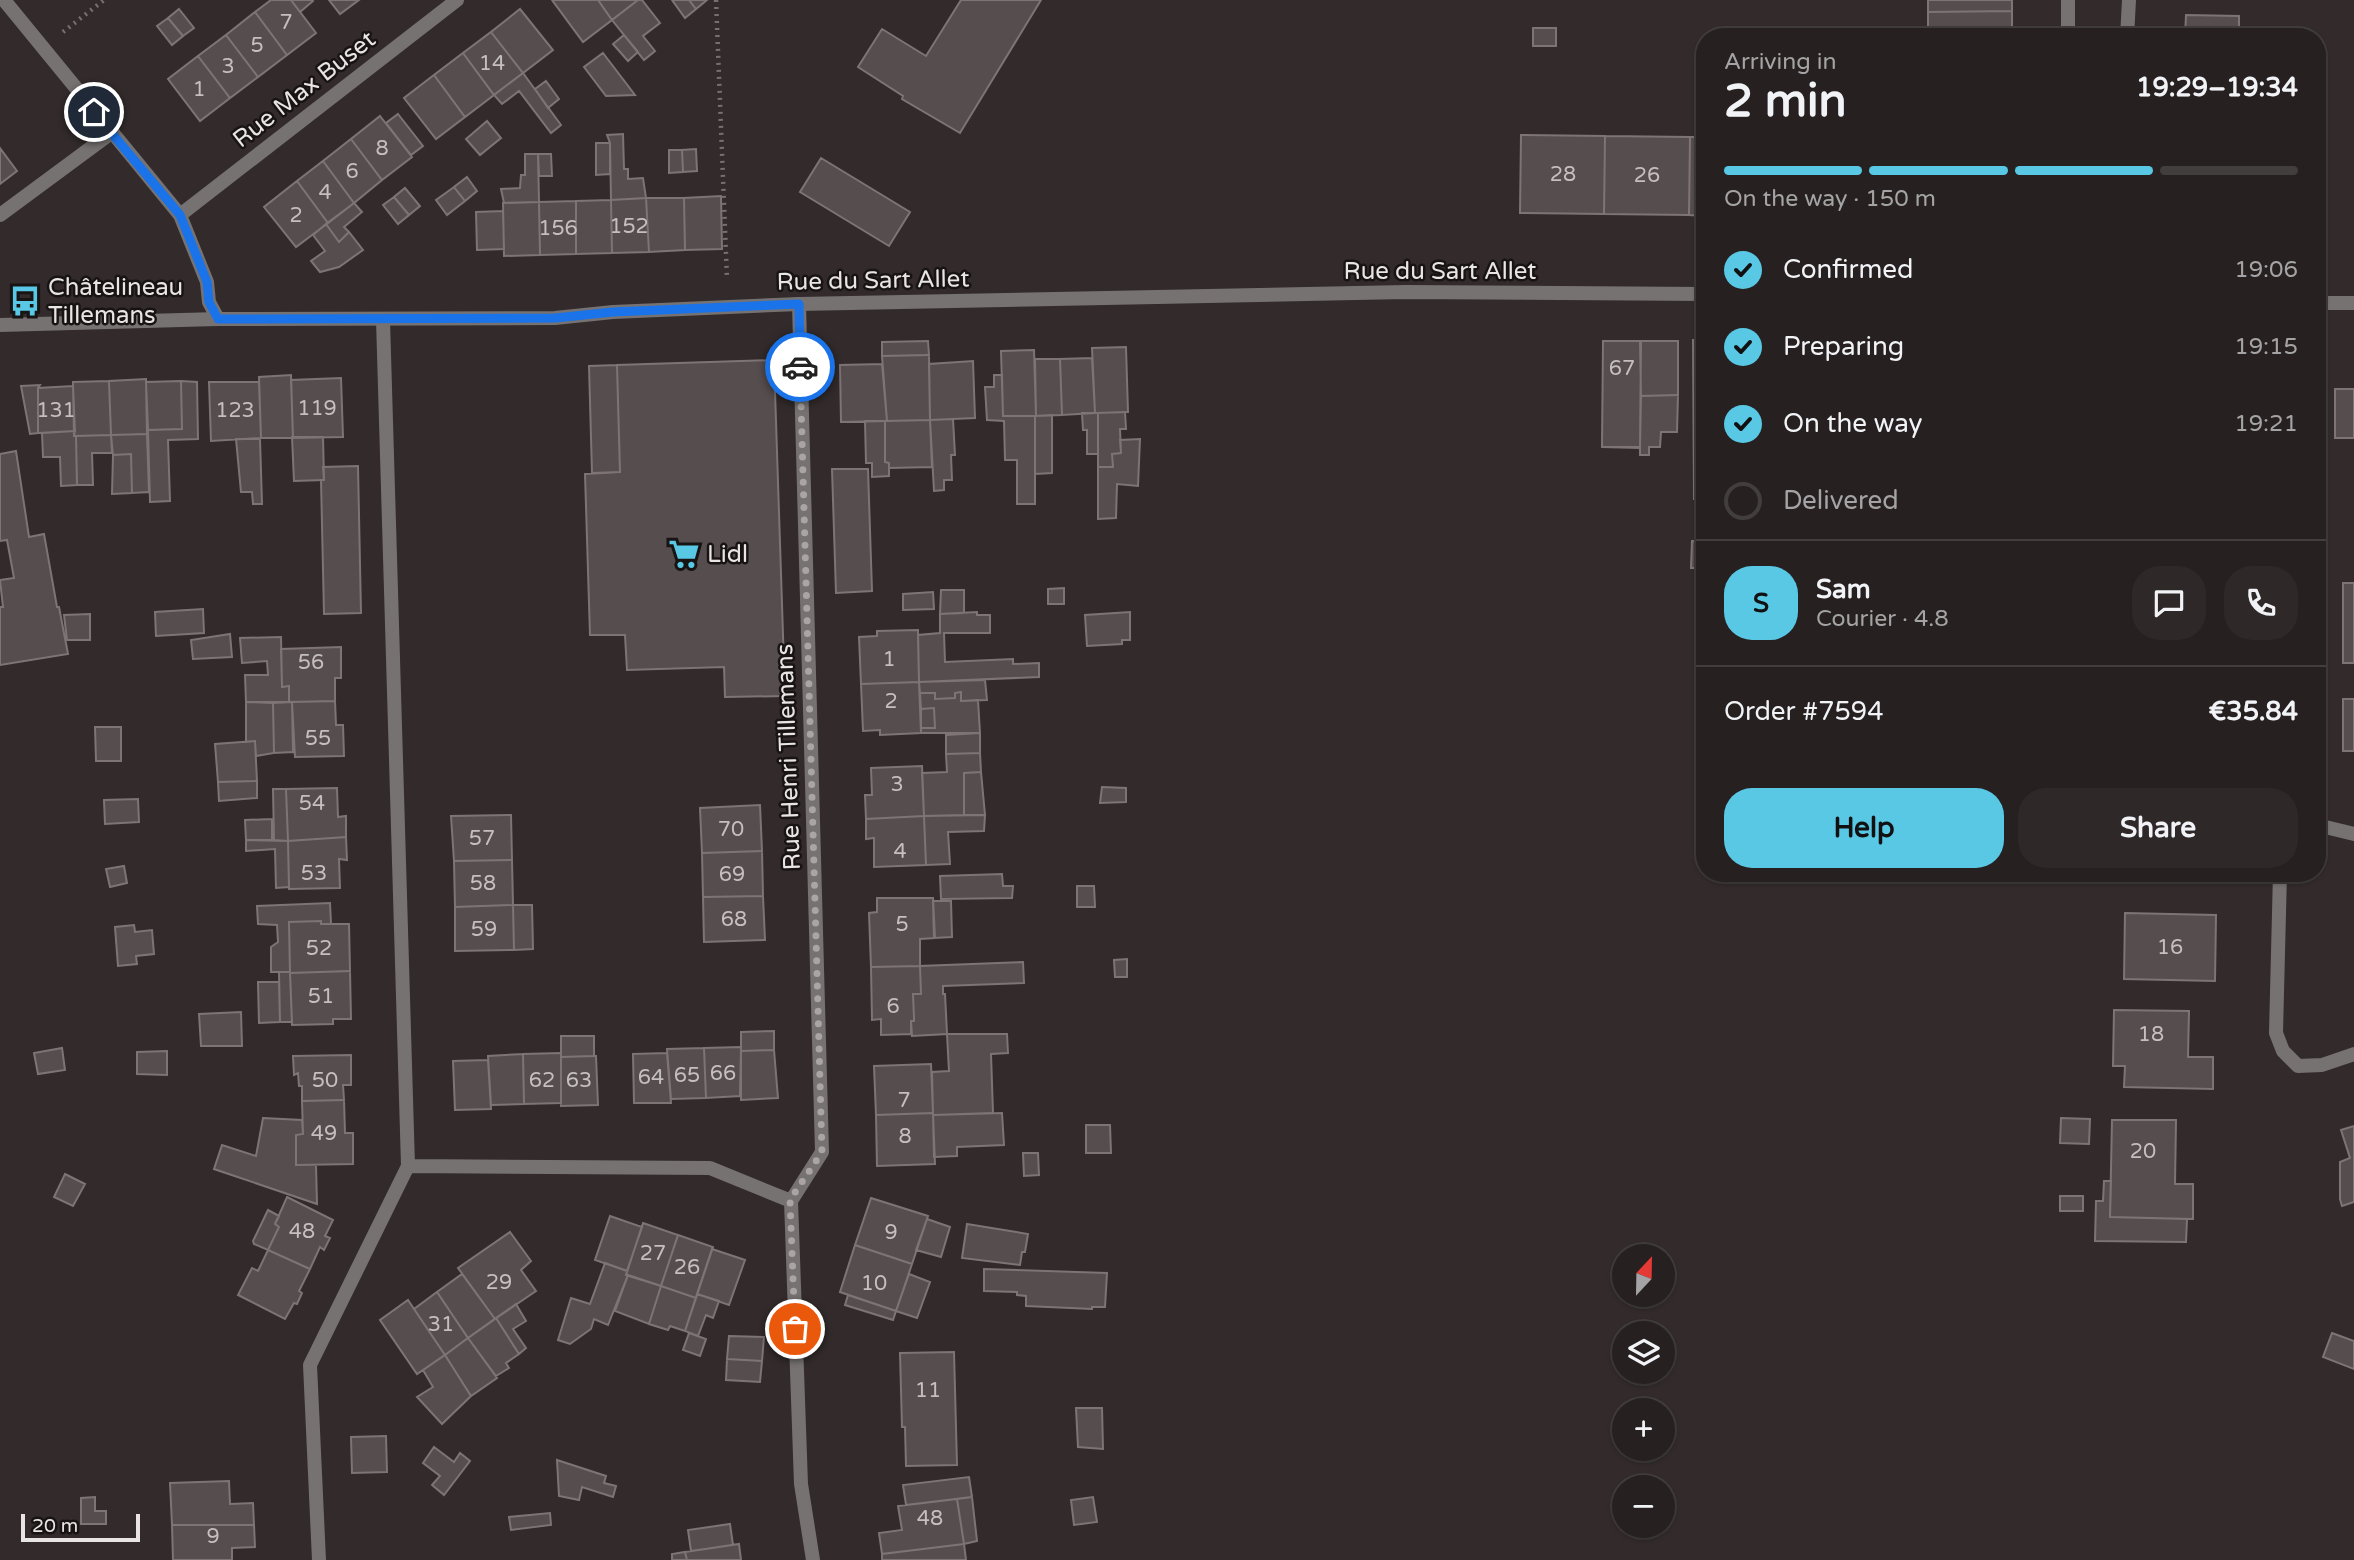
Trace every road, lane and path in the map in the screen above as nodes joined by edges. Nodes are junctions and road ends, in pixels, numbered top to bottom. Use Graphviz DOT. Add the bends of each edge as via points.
graph roads {
  1 [pos="4,0"];
  2 [pos="104,0"];
  3 [pos="457,0"];
  4 [pos="716,0"];
  5 [pos="2068,0"];
  6 [pos="2129,0"];
  7 [pos="2068,28"];
  8 [pos="2127,28"];
  9 [pos="42,48"];
  10 [pos="111,133"];
  11 [pos="0,215"];
  12 [pos="180,215"];
  13 [pos="1696,294"];
  14 [pos="2326,303"];
  15 [pos="2354,303"];
  16 [pos="799,304"];
  17 [pos="728,307"];
  18 [pos="218,319"];
  19 [pos="383,320"];
  20 [pos="0,325"];
  21 [pos="2326,827"];
  22 [pos="2354,834"];
  23 [pos="2280,882"];
  24 [pos="2354,1054"];
  25 [pos="408,1166"];
  26 [pos="790,1200"];
  27 [pos="319,1560"];
  28 [pos="813,1560"];
  1 -- 9 [label="street"];
  2 -- 9 [label="path"];
  3 -- 12 [label="street, Rue Max Buset"];
  4 -- 17 [label="path"];
  5 -- 7 [label="street"];
  6 -- 8 [label="street"];
  9 -- 10 [label="street"];
  10 -- 11 [label="street"];
  10 -- 12 [label="street"];
  12 -- 18 [label="street"];
  13 -- 16 [label="street, Rue du Sart Allet" via="1405,292"];
  14 -- 15 [label="street"];
  16 -- 17 [label="street, Rue du Sart Allet"];
  16 -- 26 [label="street, Rue Henri Tillemans" via="822,1152"];
  17 -- 19 [label="street, Rue du Sart Allet" via="555,318"];
  18 -- 19 [label="street, Rue du Sart Allet"];
  18 -- 20 [label="street, Rue du Sart Allet"];
  19 -- 25 [label="street"];
  21 -- 22 [label="street"];
  23 -- 24 [label="street" via="2276,1033 2283,1051 2298,1066 2322,1065"];
  25 -- 26 [label="street" via="710,1168"];
  25 -- 27 [label="street" via="310,1365"];
  26 -- 28 [label="street" via="801,1484"];
}
